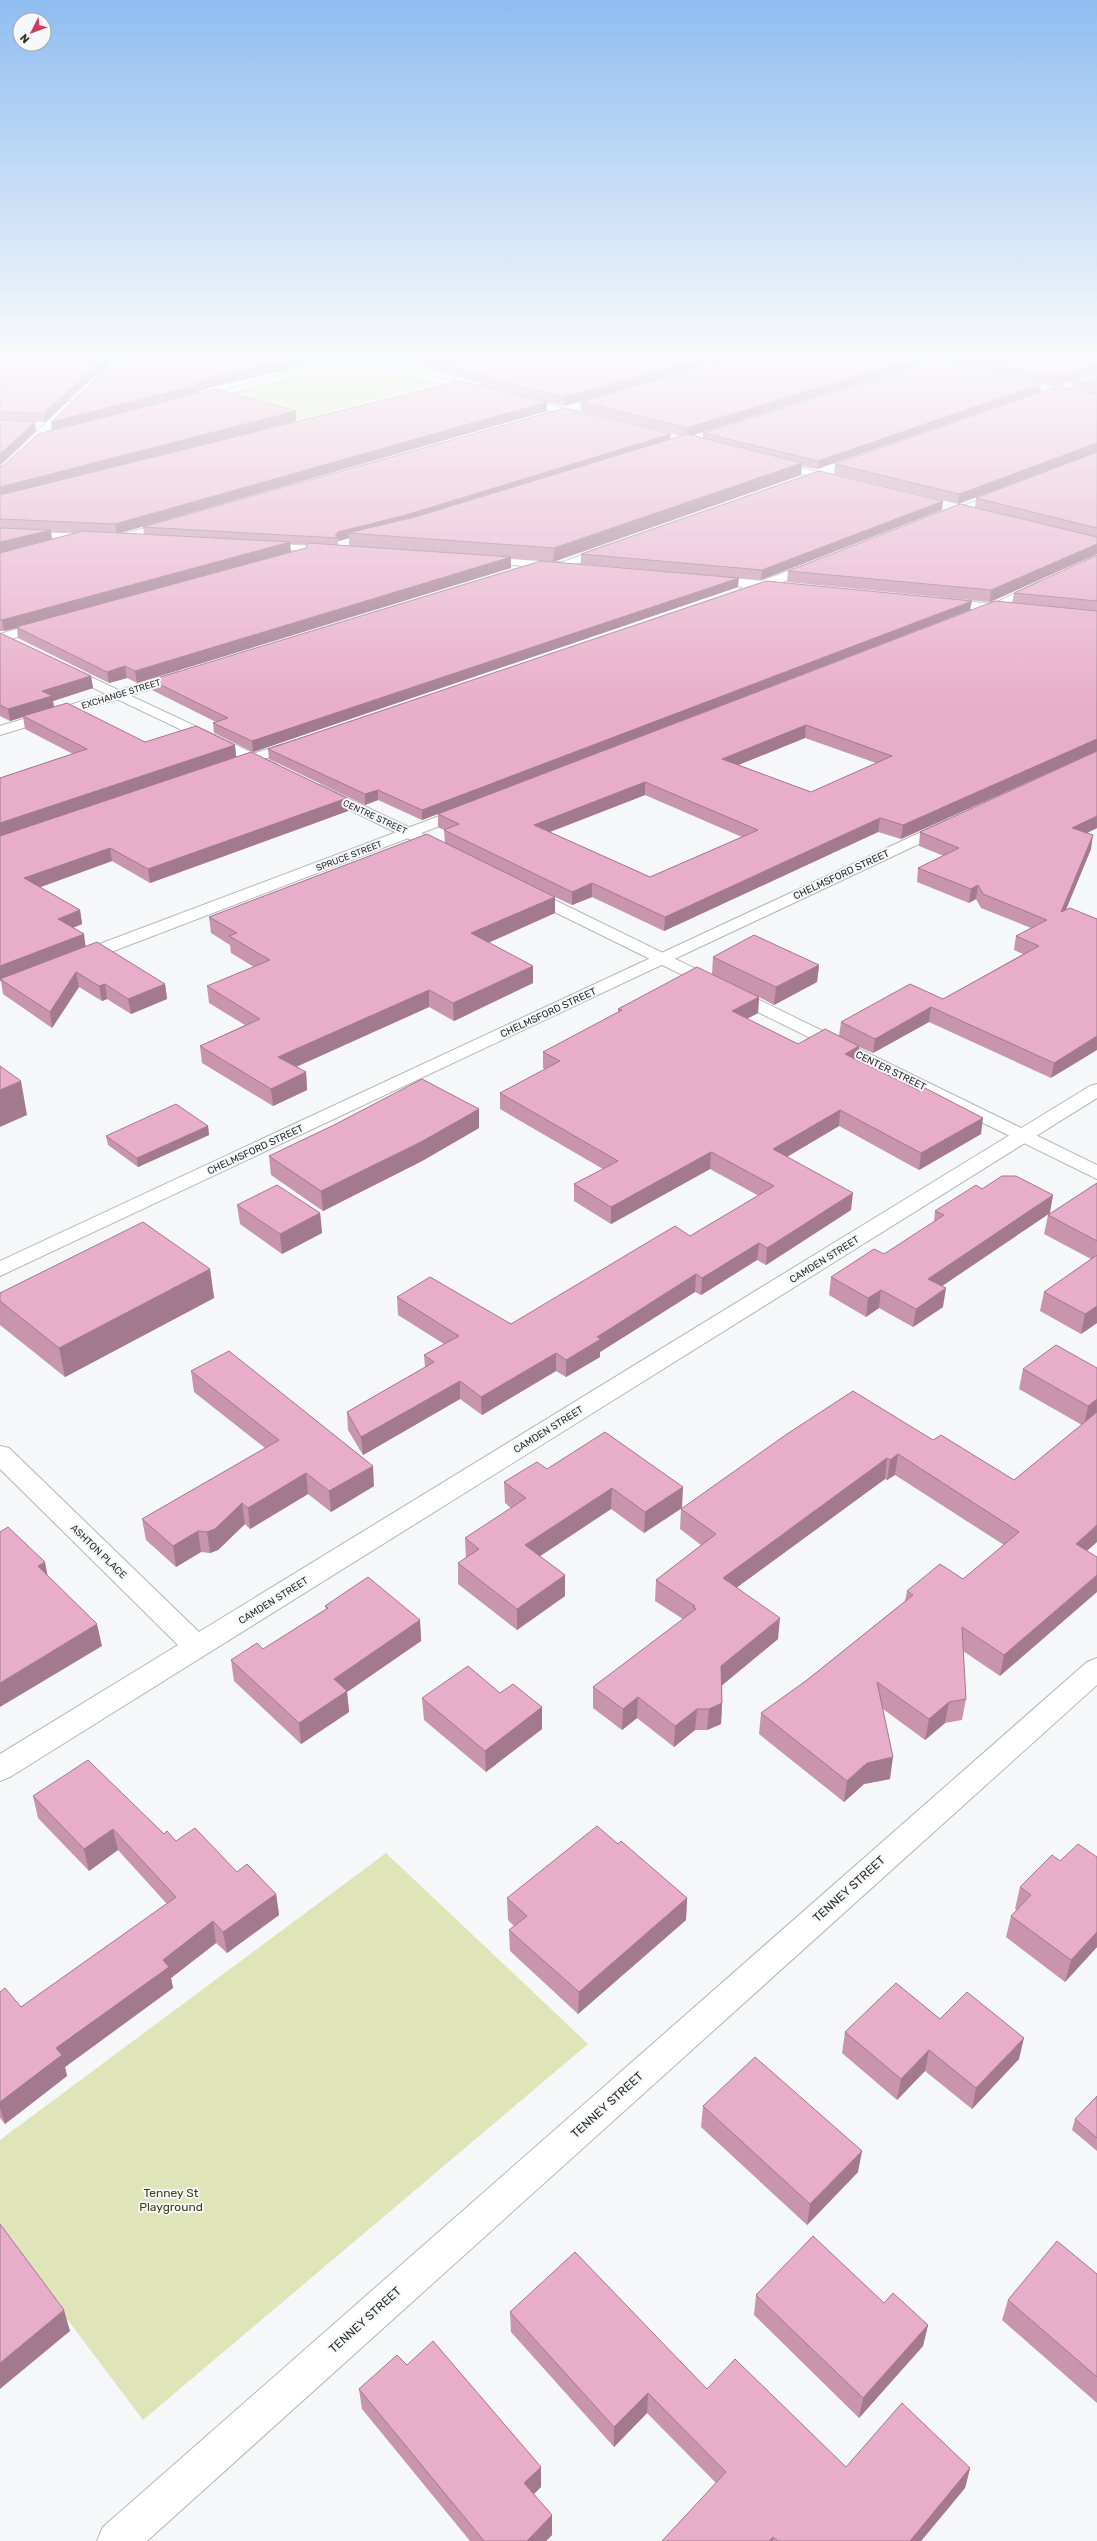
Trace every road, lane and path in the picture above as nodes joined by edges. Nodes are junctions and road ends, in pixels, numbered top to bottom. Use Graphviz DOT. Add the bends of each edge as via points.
graph roads {
  1 [pos="813,477"];
  2 [pos="825,477"];
  3 [pos="797,482"];
  4 [pos="848,482"];
  5 [pos="1011,490"];
  6 [pos="940,505"];
  7 [pos="960,510"];
  8 [pos="976,514"];
  9 [pos="932,521"];
  10 [pos="179,522"];
  11 [pos="0,534"];
  12 [pos="83,537"];
  13 [pos="119,538"];
  14 [pos="159,540"];
  15 [pos="619,544"];
  16 [pos="246,545"];
  17 [pos="45,547"];
  18 [pos="343,548"];
  19 [pos="320,550"];
  20 [pos="469,558"];
  21 [pos="285,559"];
  22 [pos="824,562"];
  23 [pos="539,565"];
  24 [pos="558,566"];
  25 [pos="589,569"];
  26 [pos="505,575"];
  27 [pos="692,579"];
  28 [pos="1049,581"];
  29 [pos="763,585"];
  30 [pos="795,588"];
  31 [pos="732,596"];
  32 [pos="926,601"];
  33 [pos="991,608"];
  34 [pos="1021,611"];
  35 [pos="965,619"];
  36 [pos="55,623"];
  37 [pos="1,637"];
  38 [pos="23,647"];
  39 [pos="50,661"];
  40 [pos="189,673"];
  41 [pos="118,695"];
  42 [pos="0,731"];
  43 [pos="309,740"];
  44 [pos="253,758"];
  45 [pos="217,770"];
  46 [pos="480,805"];
  47 [pos="961,819"];
  48 [pos="409,833"];
  49 [pos="457,857"];
  50 [pos="513,885"];
  51 [pos="663,958"];
  52 [pos="64,964"];
  53 [pos="1097,1090"];
  54 [pos="1023,1136"];
  55 [pos="1097,1173"];
  56 [pos="0,1269"];
  57 [pos="0,1454"];
  58 [pos="197,1647"];
  59 [pos="1097,1669"];
  60 [pos="0,1769"];
  61 [pos="117,2541"];
  1 -- 3 [label="street"];
  2 -- 4 [label="street"];
  5 -- 7 [label="street"];
  6 -- 7 [label="street"];
  7 -- 8 [label="street"];
  7 -- 9 [label="street"];
  10 -- 13 [label="street"];
  11 -- 12 [label="street"];
  12 -- 13 [label="street"];
  12 -- 17 [label="street"];
  13 -- 14 [label="street"];
  15 -- 24 [label="street"];
  16 -- 19 [label="street"];
  18 -- 19 [label="street"];
  19 -- 21 [label="street"];
  20 -- 23 [label="street"];
  22 -- 29 [label="street"];
  23 -- 24 [label="street"];
  23 -- 26 [label="street"];
  24 -- 25 [label="street"];
  27 -- 29 [label="street"];
  28 -- 33 [label="street"];
  29 -- 30 [label="street"];
  29 -- 31 [label="street"];
  32 -- 33 [label="street"];
  33 -- 34 [label="street"];
  33 -- 35 [label="street"];
  36 -- 37 [label="street"];
  37 -- 38 [label="street"];
  39 -- 41 [label="street, CENTRE STREET"];
  40 -- 41 [label="street, EXCHANGE STREET"];
  41 -- 42 [label="street, EXCHANGE STREET"];
  41 -- 44 [label="street, CENTRE STREET"];
  43 -- 44 [label="street"];
  44 -- 45 [label="street"];
  44 -- 48 [label="street, CENTRE STREET"];
  46 -- 48 [label="street, SPRUCE STREET"];
  47 -- 51 [label="street, CHELMSFORD STREET"];
  48 -- 49 [label="street, CENTRE STREET"];
  48 -- 52 [label="street, SPRUCE STREET"];
  50 -- 51 [label="street"];
  51 -- 54 [label="street, CENTER STREET"];
  51 -- 56 [label="street, CHELMSFORD STREET"];
  53 -- 54 [label="street, CAMDEN STREET"];
  54 -- 55 [label="street, CENTER STREET"];
  54 -- 58 [label="street, CAMDEN STREET"];
  57 -- 58 [label="street, ASHTON PLACE"];
  58 -- 60 [label="street, CAMDEN STREET"];
  59 -- 61 [label="street, TENNEY STREET"];
}
